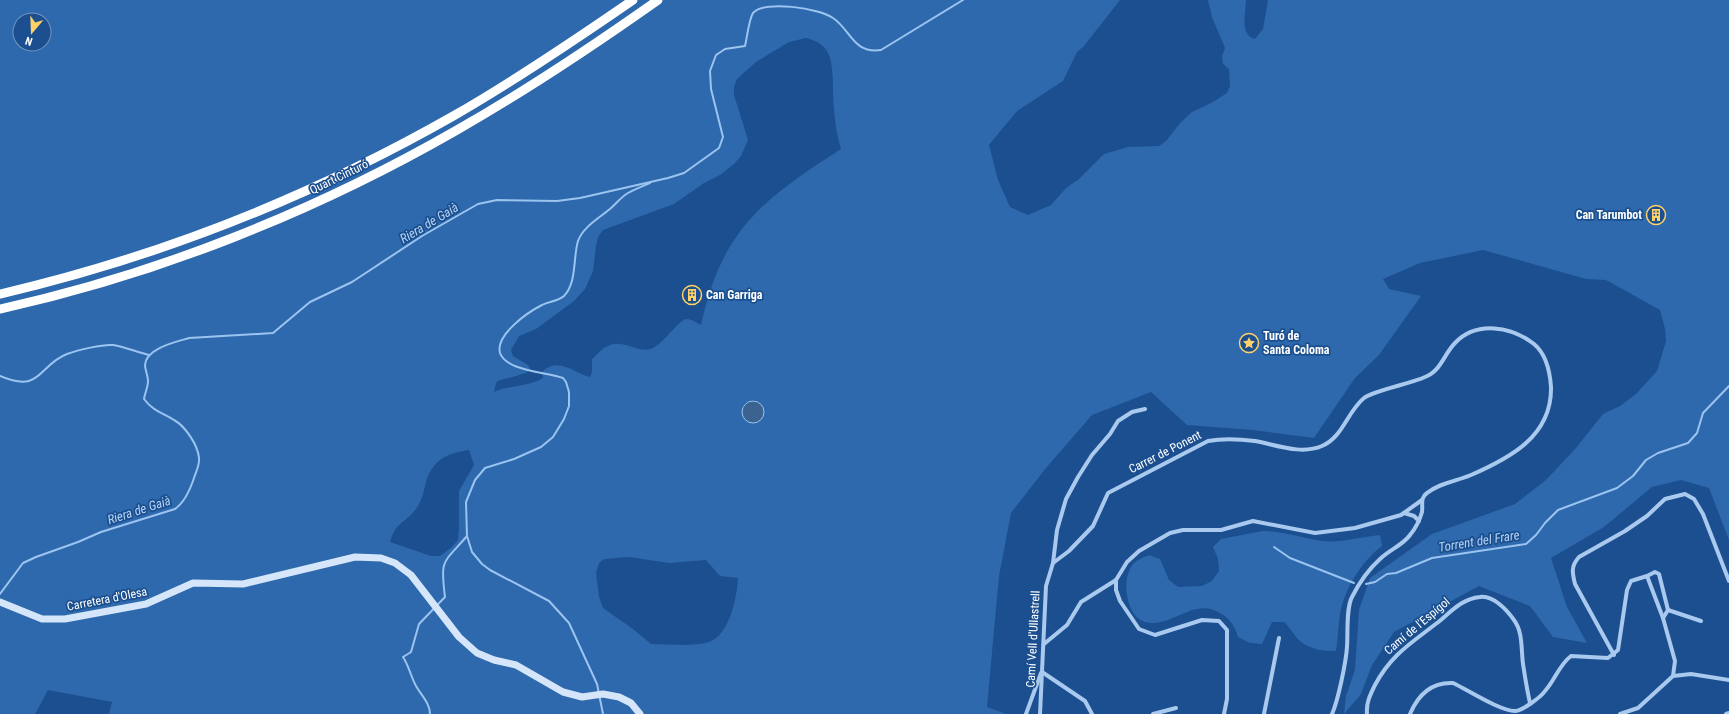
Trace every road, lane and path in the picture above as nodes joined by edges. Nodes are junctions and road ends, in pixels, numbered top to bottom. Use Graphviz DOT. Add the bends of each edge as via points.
graph roads {
  1 [pos="633,0"];
  2 [pos="658,0"];
  3 [pos="0,294"];
  4 [pos="0,309"];
  5 [pos="1145,409"];
  6 [pos="1422,500"];
  7 [pos="1404,513"];
  8 [pos="1419,521"];
  9 [pos="1053,563"];
  10 [pos="1647,576"];
  11 [pos="1116,580"];
  12 [pos="1729,581"];
  13 [pos="1,603"];
  14 [pos="1668,610"];
  15 [pos="1663,618"];
  16 [pos="1701,621"];
  17 [pos="1279,638"];
  18 [pos="1044,644"];
  19 [pos="1614,655"];
  20 [pos="1042,672"];
  21 [pos="1672,676"];
  22 [pos="1729,680"];
  23 [pos="1530,703"];
  24 [pos="1176,708"];
  25 [pos="1729,713"];
  26 [pos="640,714"];
  27 [pos="1026,714"];
  28 [pos="1040,714"];
  29 [pos="1092,714"];
  30 [pos="1153,714"];
  31 [pos="1224,714"];
  32 [pos="1264,714"];
  33 [pos="1332,714"];
  34 [pos="1367,714"];
  35 [pos="1410,714"];
  36 [pos="1620,714"];
  37 [pos="1726,714"];
  1 -- 3 [label="highway, Quart Cinturó" via="497,90 414,138 352,169 218,227 98,268"];
  2 -- 4 [label="highway, Quart Cinturó" via="503,103 416,152 354,183 223,240 102,282"];
  5 -- 9 [label="street, Camí Vell d'Ullastrell" via="1132,412 1118,421 1078,477 1066,499 1057,530"];
  6 -- 7 [label="street, Carrer de Ponent"];
  6 -- 8 [label="street"];
  6 -- 9 [label="street, Carrer de Ponent" via="1425,494 1436,487 1470,476 1520,450 1538,432 1548,410 1551,392 1550,372 1538,348 1528,340 1503,330 1486,328 1474,331 1455,343 1439,367 1426,377 1365,397 1335,438 1322,446 1309,450 1224,438 1208,441 1108,493 1093,526 1069,551"];
  7 -- 8 [label="street" via="1414,516"];
  7 -- 11 [label="street, Carrer de Ponent" via="1355,528 1315,533 1253,521 1221,530 1183,530 1139,551 1127,562"];
  8 -- 33 [label="street" via="1410,536 1380,559 1366,575 1351,599 1347,651"];
  9 -- 18 [label="street, Camí Vell d'Ullastrell" via="1046,586"];
  10 -- 14 [label="street" via="1655,572 1659,574"];
  10 -- 15 [label="street"];
  10 -- 19 [label="street" via="1631,581 1627,590 1618,650"];
  11 -- 18 [label="street" via="1081,602 1067,625"];
  11 -- 31 [label="street" via="1120,601 1139,629 1155,635 1202,620 1219,622 1227,630 1227,699"];
  12 -- 19 [label="street" via="1703,514 1694,499 1685,494 1665,498 1647,516 1626,531 1579,557 1574,563 1572,572 1575,584"];
  13 -- 26 [label="street, Carretera d'Olesa" via="42,619 65,619 146,604 193,583 243,584 355,557 381,558 405,570 459,637 477,653 516,665 563,692 582,697 603,694 619,697 631,703"];
  14 -- 15 [label="street"];
  14 -- 16 [label="street"];
  15 -- 21 [label="street" via="1675,662"];
  17 -- 32 [label="street"];
  18 -- 20 [label="street, Camí Vell d'Ullastrell"];
  19 -- 23 [label="street" via="1600,659 1571,656 1565,660 1545,691"];
  20 -- 27 [label="street"];
  20 -- 28 [label="street, Camí Vell d'Ullastrell"];
  20 -- 29 [label="street" via="1085,701"];
  21 -- 22 [label="street" via="1691,674"];
  21 -- 36 [label="street" via="1638,708"];
  23 -- 34 [label="street, Camí de l'Espígol" via="1523,668 1520,630 1505,609 1481,596 1460,602 1443,619 1396,654 1383,670 1368,699"];
  23 -- 35 [label="street" via="1518,710 1510,710 1453,683 1446,683 1425,691 1415,701"];
  24 -- 30 [label="street"];
  25 -- 37 [label="street"];
}
